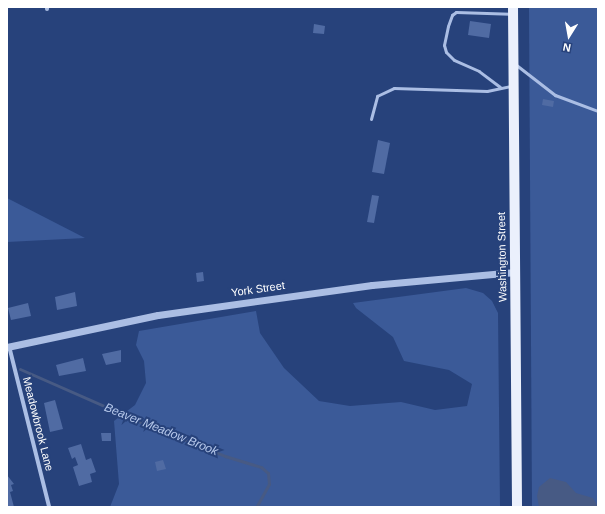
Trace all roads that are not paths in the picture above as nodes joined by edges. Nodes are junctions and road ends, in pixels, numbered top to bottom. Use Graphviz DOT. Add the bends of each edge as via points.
graph roads {
  1 [pos="513,10"];
  2 [pos="513,62"];
  3 [pos="513,86"];
  4 [pos="500,87"];
  5 [pos="598,111"];
  6 [pos="371,119"];
  7 [pos="515,272"];
  8 [pos="8,346"];
  9 [pos="49,507"];
  10 [pos="516,507"];
  1 -- 2 [label="main road, Washington Street"];
  1 -- 4 [label="lane" via="456,12 452,15 446,37 446,52 450,56 479,71"];
  2 -- 3 [label="main road, Washington Street"];
  2 -- 5 [label="lane" via="555,95"];
  3 -- 4 [label="lane"];
  3 -- 7 [label="main road, Washington Street"];
  4 -- 6 [label="lane" via="487,91 394,88 378,96"];
  7 -- 8 [label="street, York Street" via="372,285 158,315"];
  7 -- 10 [label="main road, Washington Street"];
  8 -- 9 [label="street, Meadowbrook Lane"];
}
